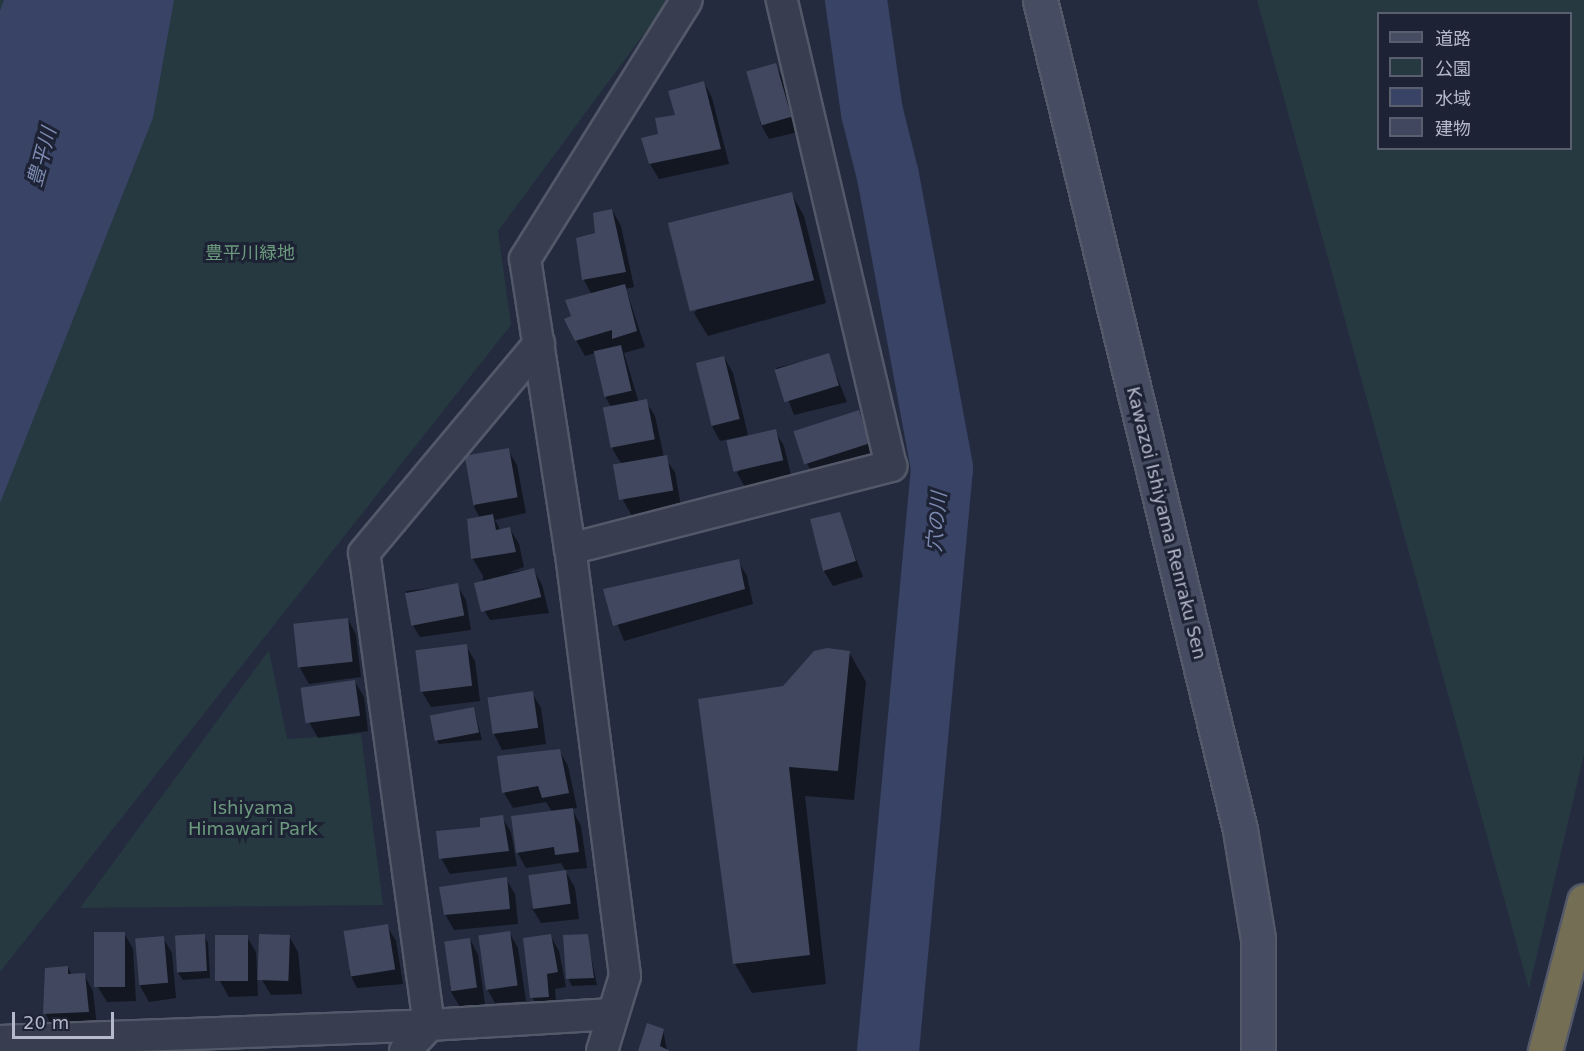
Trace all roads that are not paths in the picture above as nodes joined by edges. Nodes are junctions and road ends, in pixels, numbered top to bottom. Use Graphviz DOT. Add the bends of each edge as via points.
graph roads {
  1 [pos="687,0"];
  2 [pos="782,0"];
  3 [pos="1040,0"];
  4 [pos="539,344"];
  5 [pos="570,549"];
  6 [pos="1584,901"];
  7 [pos="613,1014"];
  8 [pos="429,1025"];
  9 [pos="0,1041"];
  10 [pos="405,1051"];
  11 [pos="603,1051"];
  12 [pos="1258,1051"];
  13 [pos="1545,1051"];
  1 -- 4 [label="street" via="525,259"];
  2 -- 5 [label="street" via="891,466"];
  3 -- 12 [label="street, Kawazoi Ishiyama Renraku Sen" via="1240,830 1258,939"];
  4 -- 5 [label="street"];
  4 -- 8 [label="street" via="364,553"];
  5 -- 7 [label="street" via="625,976"];
  6 -- 13 [label="highway"];
  7 -- 8 [label="street"];
  7 -- 11 [label="street"];
  8 -- 9 [label="street"];
  8 -- 10 [label="street"];
}
